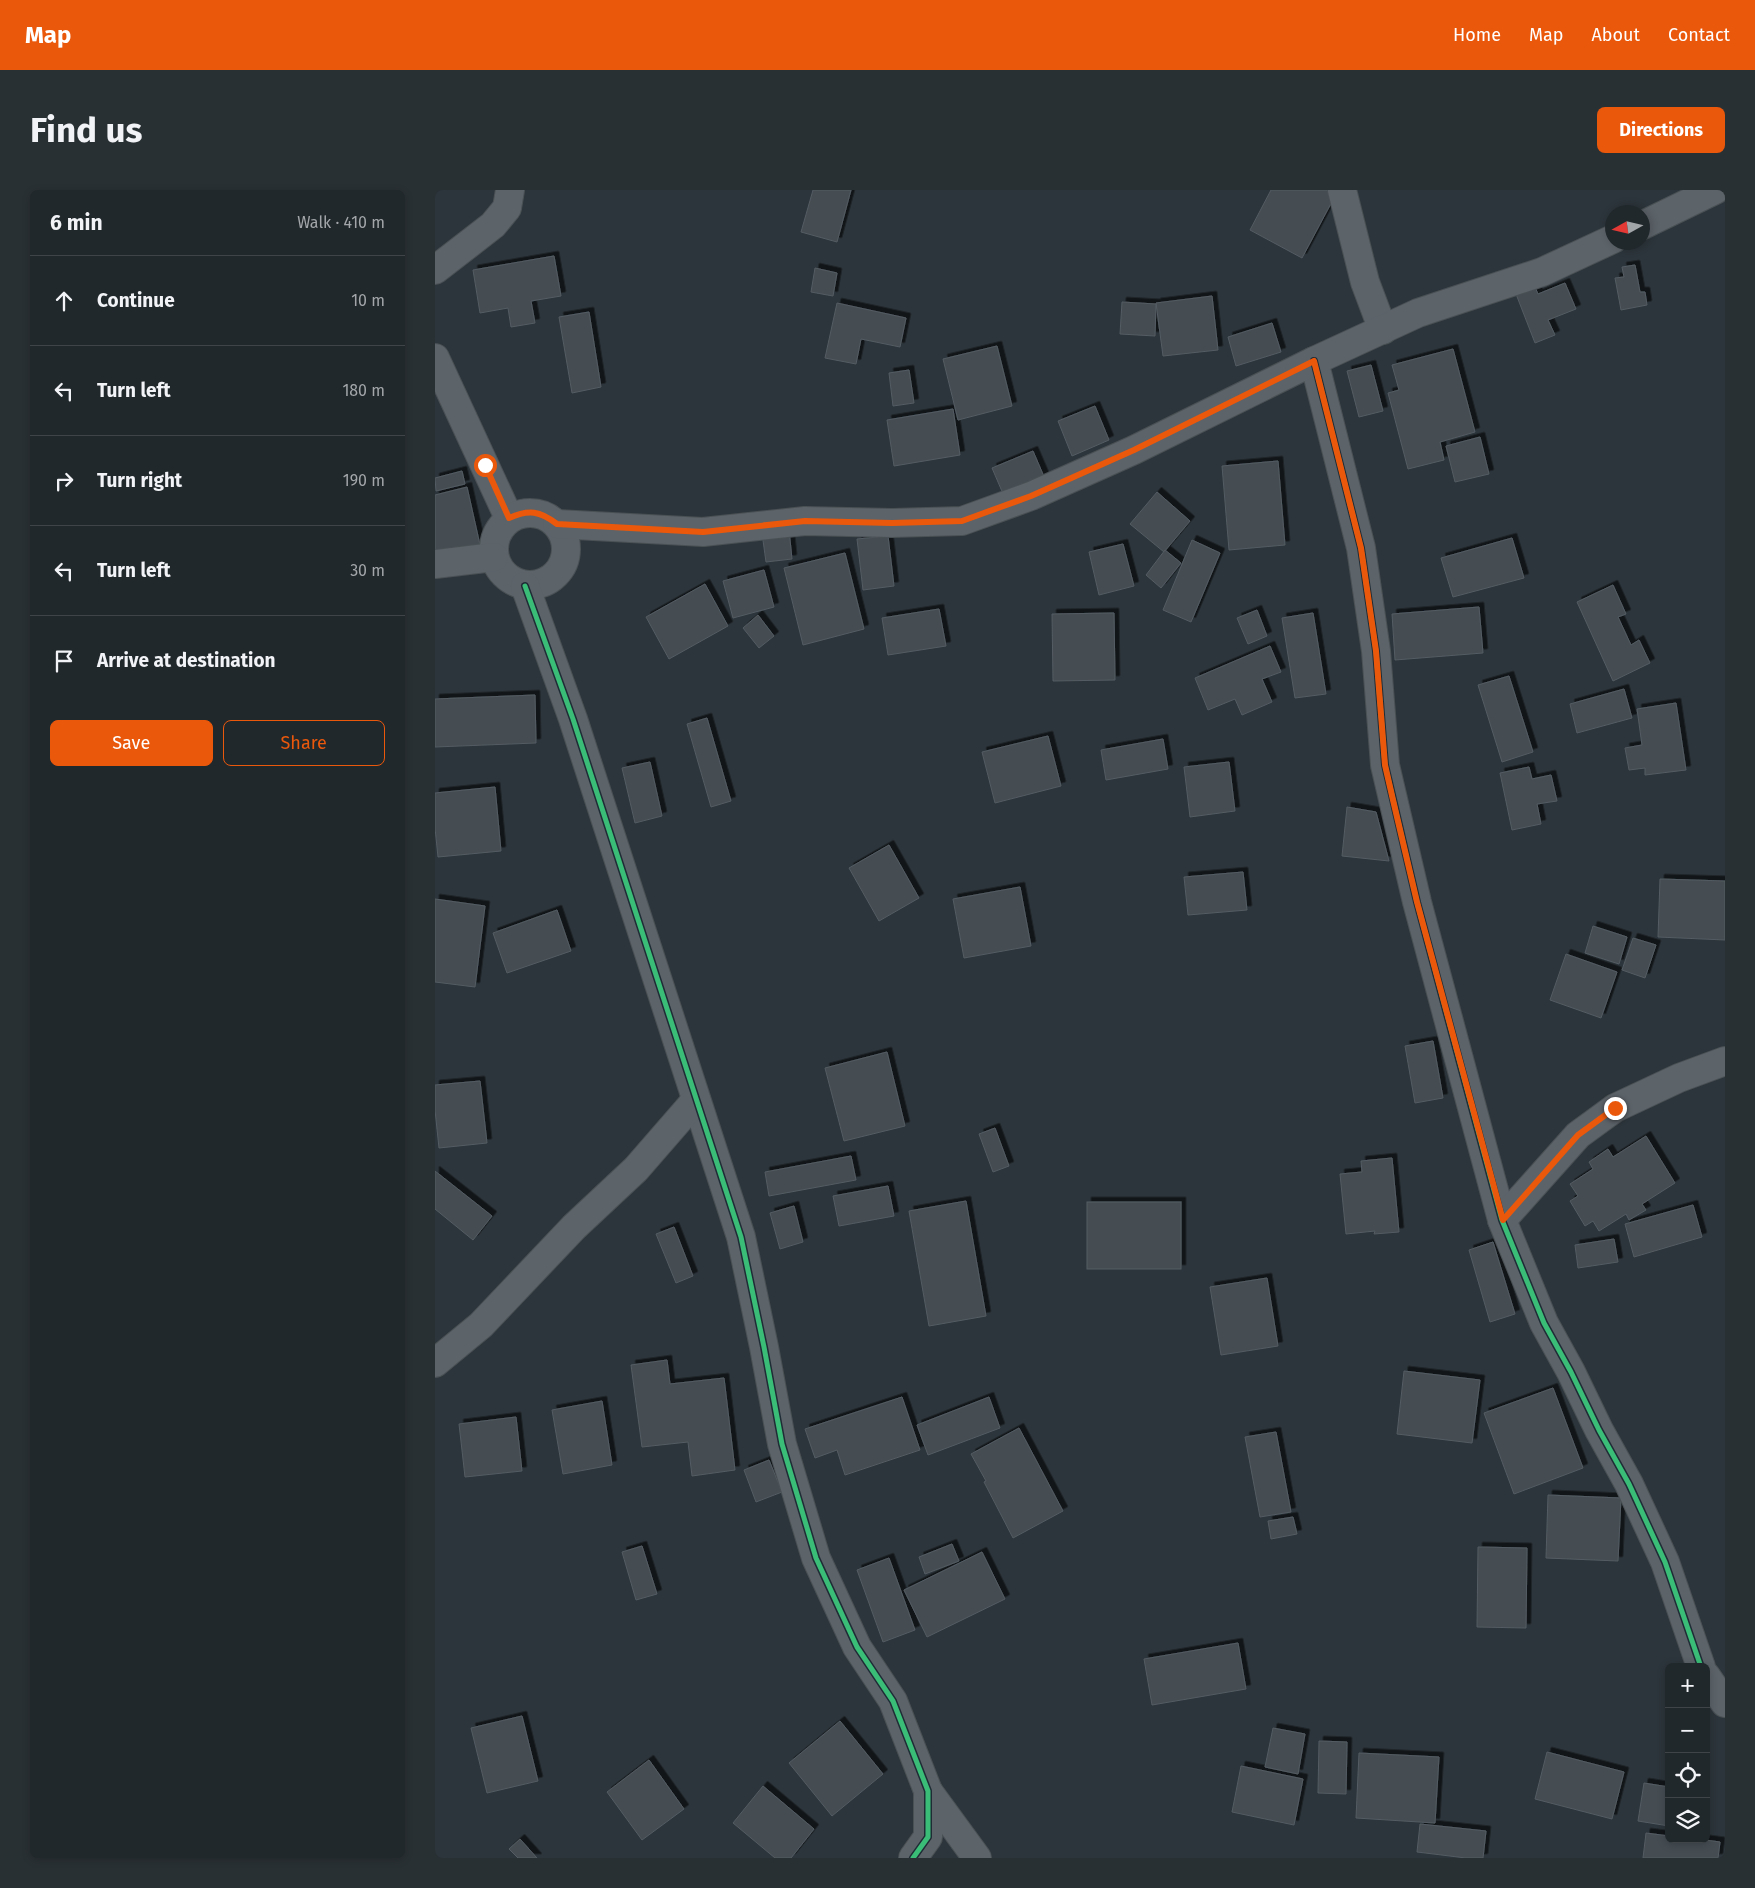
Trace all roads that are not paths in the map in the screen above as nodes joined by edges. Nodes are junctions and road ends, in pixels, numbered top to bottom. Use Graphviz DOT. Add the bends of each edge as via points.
graph roads {
  1 [pos="510,190"];
  2 [pos="1343,190"];
  3 [pos="1715,190"];
  4 [pos="1650,222"];
  5 [pos="1605,243"];
  6 [pos="435,270"];
  7 [pos="1383,330"];
  8 [pos="435,358"];
  9 [pos="1314,361"];
  10 [pos="509,518"];
  11 [pos="557,524"];
  12 [pos="494,557"];
  13 [pos="435,564"];
  14 [pos="525,586"];
  15 [pos="1725,1061"];
  16 [pos="696,1100"];
  17 [pos="1503,1220"];
  18 [pos="435,1363"];
  19 [pos="1700,1663"];
  20 [pos="1710,1682"];
  21 [pos="1725,1703"];
  22 [pos="928,1791"];
  23 [pos="913,1858"];
  24 [pos="977,1858"];
  1 -- 6 [label="street" via="507,208 493,225"];
  2 -- 7 [label="street" via="1365,282"];
  3 -- 4 [label="street"];
  5 -- 7 [label="street" via="1541,272 1418,313"];
  7 -- 9 [label="street"];
  8 -- 10 [label="street"];
  9 -- 11 [label="street" via="1134,450 1031,496 962,521 805,521 703,532"];
  9 -- 17 [label="street" via="1361,548 1376,651 1385,765 1420,912"];
  10 -- 11 [label="street" via="534,512"];
  10 -- 12 [label="street" via="493,542"];
  11 -- 14 [label="street" via="567,544 563,566 547,582"];
  12 -- 13 [label="street"];
  12 -- 14 [label="street" via="500,571 511,581"];
  14 -- 16 [label="street" via="576,728"];
  15 -- 17 [label="street" via="1615,1108 1578,1135"];
  16 -- 18 [label="street" via="636,1169 574,1227 481,1325"];
  16 -- 22 [label="street" via="741,1237 782,1444 816,1558 857,1647 893,1701"];
  17 -- 19 [label="street" via="1544,1323 1629,1484 1665,1562"];
  20 -- 21 [label="street"];
  22 -- 23 [label="street" via="928,1837"];
  22 -- 24 [label="street"];
}
